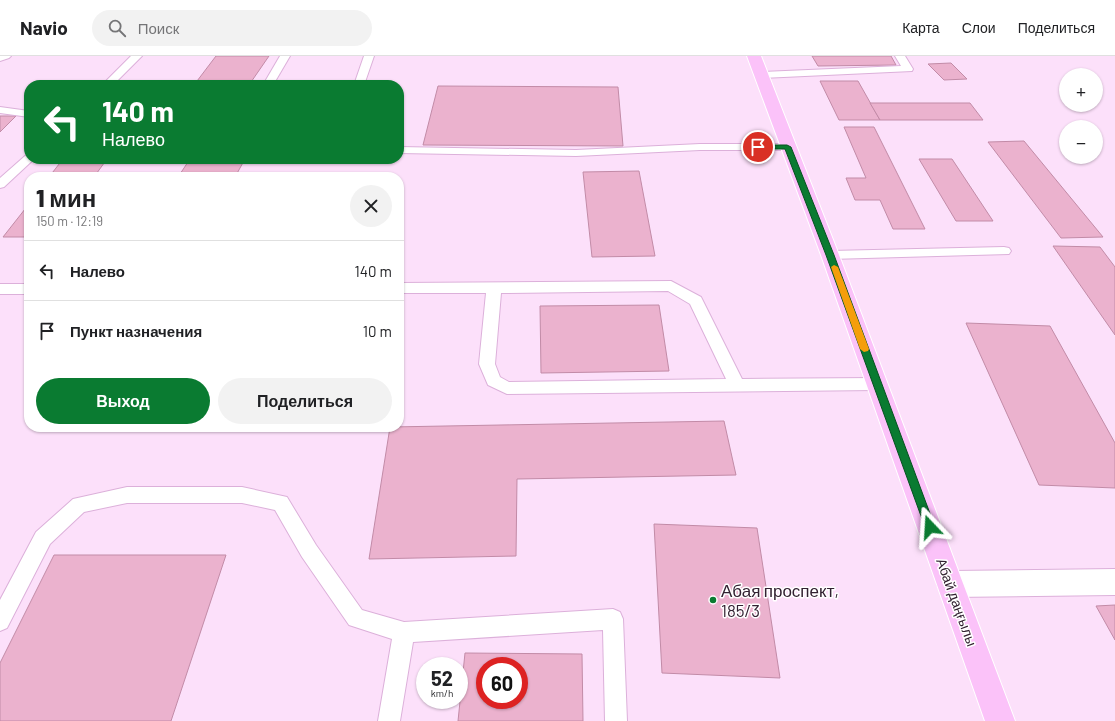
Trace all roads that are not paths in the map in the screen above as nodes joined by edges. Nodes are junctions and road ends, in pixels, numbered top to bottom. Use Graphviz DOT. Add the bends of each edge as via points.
graph roads {
  1 [pos="6,56"];
  2 [pos="137,56"];
  3 [pos="285,56"];
  4 [pos="368,56"];
  5 [pos="754,56"];
  6 [pos="900,56"];
  7 [pos="0,58"];
  8 [pos="762,75"];
  9 [pos="112,80"];
  10 [pos="271,80"];
  11 [pos="361,80"];
  12 [pos="0,110"];
  13 [pos="24,113"];
  14 [pos="787,147"];
  15 [pos="404,150"];
  16 [pos="24,162"];
  17 [pos="0,184"];
  18 [pos="1004,251"];
  19 [pos="830,255"];
  20 [pos="404,288"];
  21 [pos="494,288"];
  22 [pos="0,289"];
  23 [pos="24,289"];
  24 [pos="877,384"];
  25 [pos="737,386"];
  26 [pos="1115,582"];
  27 [pos="951,584"];
  28 [pos="0,621"];
  29 [pos="404,632"];
  30 [pos="389,721"];
  31 [pos="616,721"];
  32 [pos="1000,721"];
  1 -- 7 [label="lane"];
  2 -- 9 [label="lane"];
  3 -- 10 [label="lane"];
  4 -- 11 [label="lane"];
  5 -- 8 [label="main road, Абай даңғылы"];
  6 -- 8 [label="lane" via="908,69"];
  8 -- 14 [label="main road, Абай даңғылы"];
  12 -- 13 [label="lane"];
  14 -- 15 [label="lane" via="700,147 576,153"];
  14 -- 19 [label="main road, Абай даңғылы"];
  16 -- 17 [label="lane"];
  18 -- 19 [label="lane"];
  19 -- 24 [label="main road, Абай даңғылы"];
  20 -- 21 [label="lane"];
  21 -- 25 [label="lane" via="671,286 696,301"];
  21 -- 25 [label="lane" via="487,364 494,381 507,388"];
  22 -- 23 [label="lane"];
  24 -- 25 [label="lane"];
  24 -- 27 [label="main road, Абай даңғылы"];
  26 -- 27 [label="street"];
  27 -- 32 [label="main road, Абай даңғылы"];
  28 -- 29 [label="lane" via="43,538 79,505 127,494 242,495 281,504 309,551 356,618"];
  29 -- 30 [label="lane"];
  29 -- 31 [label="lane" via="613,618"];
}
